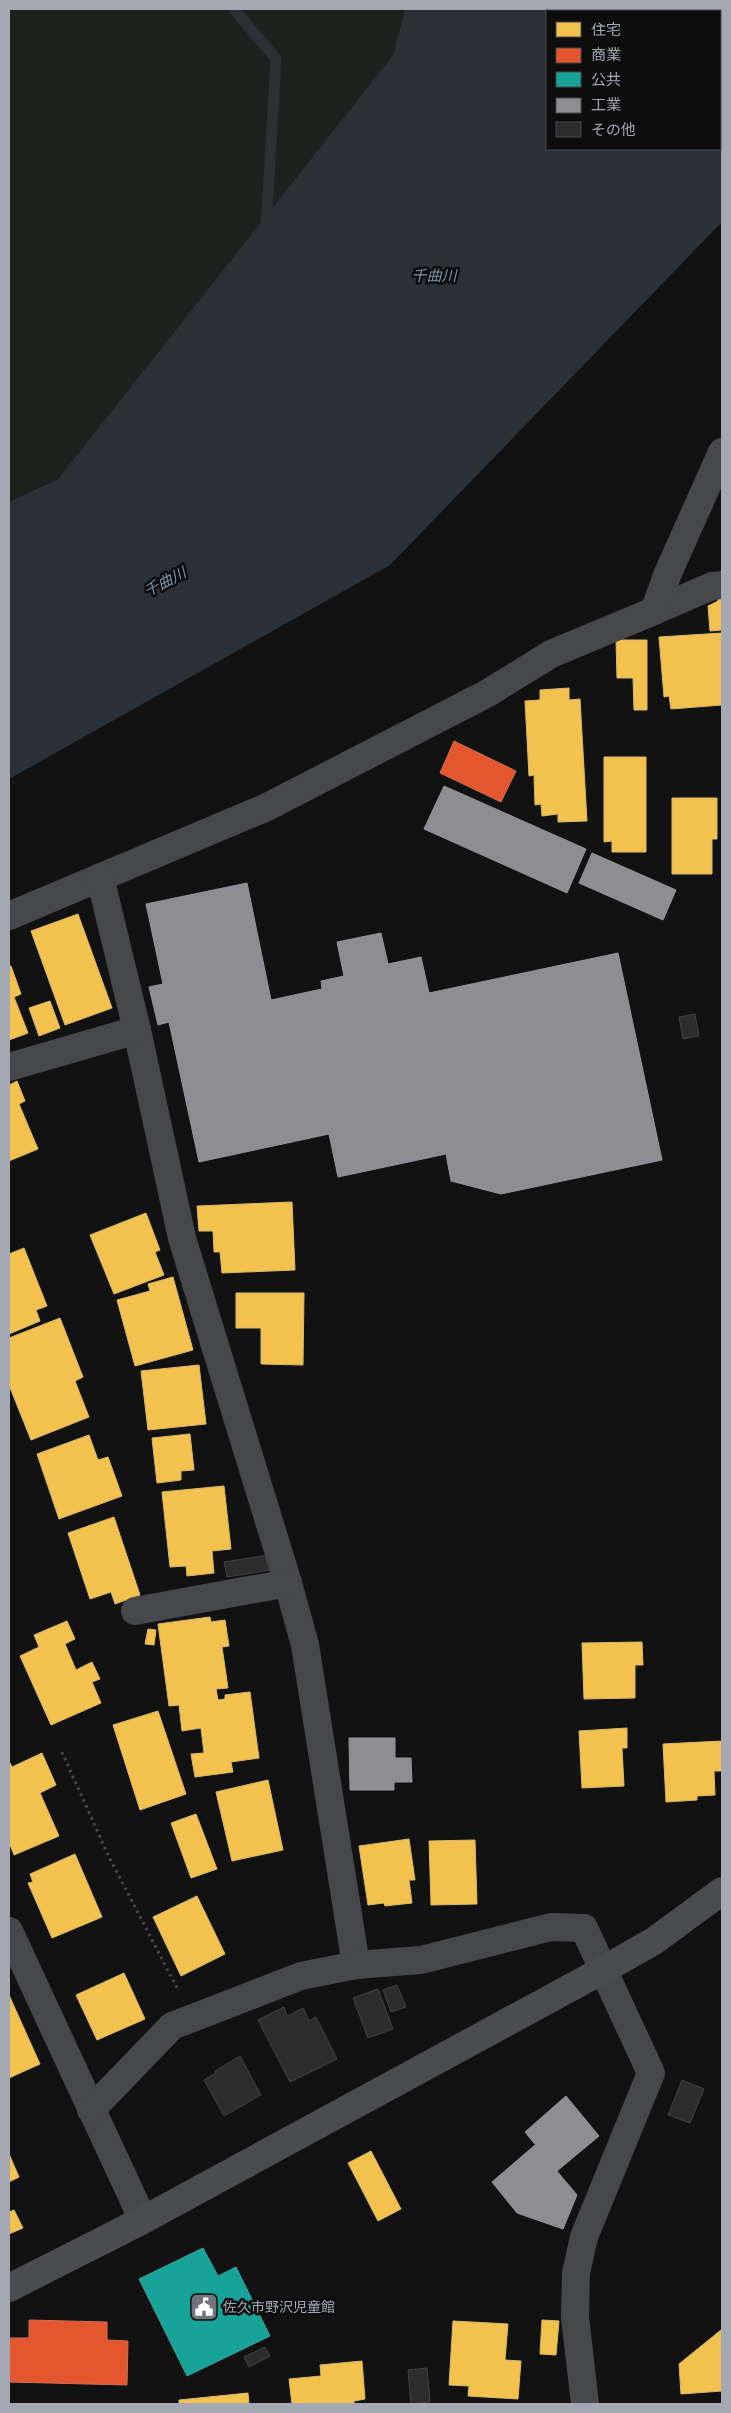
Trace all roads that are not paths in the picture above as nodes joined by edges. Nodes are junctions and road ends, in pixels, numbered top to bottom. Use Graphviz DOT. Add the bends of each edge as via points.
graph roads {
  1 [pos="722,452"];
  2 [pos="722,585"];
  3 [pos="654,611"];
  4 [pos="100,877"];
  5 [pos="9,916"];
  6 [pos="138,1030"];
  7 [pos="9,1067"];
  8 [pos="288,1583"];
  9 [pos="134,1611"];
  10 [pos="722,1891"];
  11 [pos="9,1931"];
  12 [pos="356,1965"];
  13 [pos="17,1970"];
  14 [pos="602,1970"];
  15 [pos="91,2110"];
  16 [pos="143,2220"];
  17 [pos="9,2288"];
  18 [pos="585,2404"];
  1 -- 3 [label="street"];
  2 -- 3 [label="street" via="712,586"];
  3 -- 4 [label="street" via="552,654 488,693 267,807"];
  4 -- 5 [label="street"];
  4 -- 6 [label="street"];
  6 -- 7 [label="street"];
  6 -- 8 [label="street" via="182,1238"];
  8 -- 9 [label="street"];
  8 -- 12 [label="street" via="305,1645"];
  10 -- 14 [label="street" via="654,1941"];
  11 -- 13 [label="street"];
  12 -- 14 [label="street" via="421,1960 551,1927 584,1928"];
  12 -- 15 [label="street" via="301,1976 172,2026"];
  13 -- 15 [label="street"];
  14 -- 16 [label="street"];
  14 -- 18 [label="street" via="651,2073 584,2237 576,2273 575,2317"];
  15 -- 16 [label="street"];
  16 -- 17 [label="street"];
}
